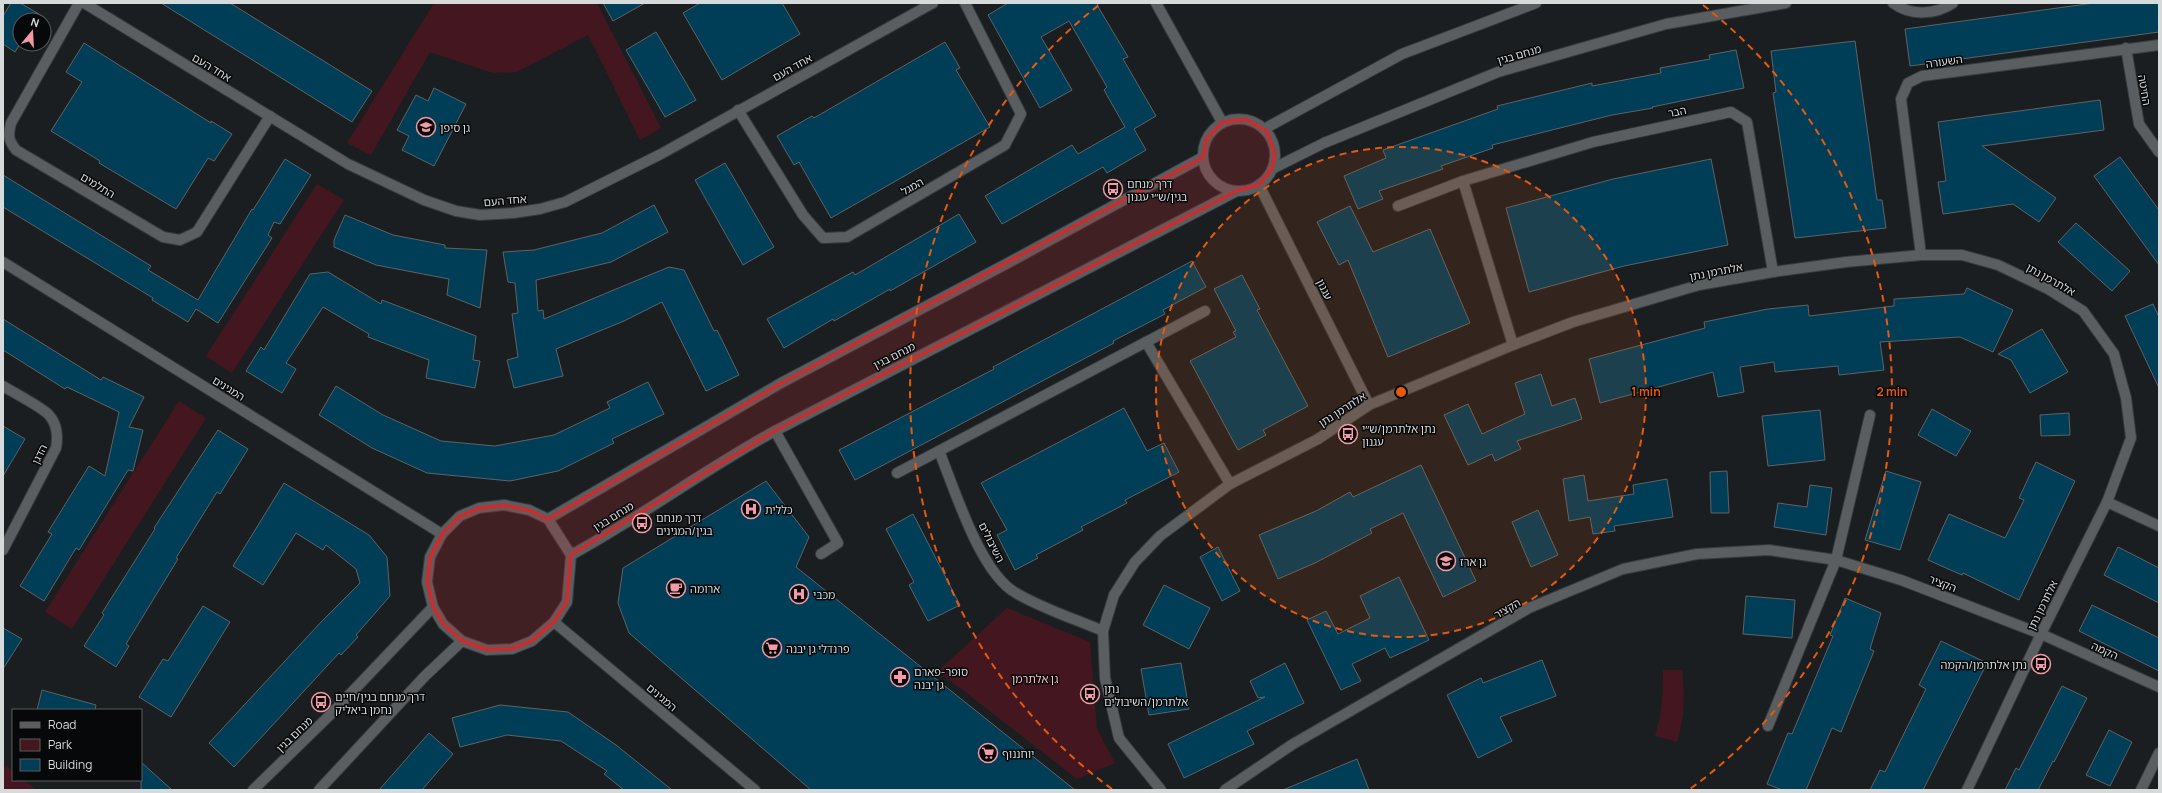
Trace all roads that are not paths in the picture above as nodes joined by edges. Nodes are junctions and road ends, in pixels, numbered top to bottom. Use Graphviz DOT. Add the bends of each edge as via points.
graph roads {
  1 [pos="79,3"];
  2 [pos="84,3"];
  3 [pos="933,3"];
  4 [pos="965,3"];
  5 [pos="1156,3"];
  6 [pos="1536,3"];
  7 [pos="1786,3"];
  8 [pos="1893,3"];
  9 [pos="1953,3"];
  10 [pos="2159,45"];
  11 [pos="2126,48"];
  12 [pos="738,110"];
  13 [pos="270,116"];
  14 [pos="1222,122"];
  15 [pos="1264,129"];
  16 [pos="2159,152"];
  17 [pos="1203,157"];
  18 [pos="1272,169"];
  19 [pos="1463,180"];
  20 [pos="1259,185"];
  21 [pos="1237,191"];
  22 [pos="1398,206"];
  23 [pos="1921,255"];
  24 [pos="3,262"];
  25 [pos="1773,272"];
  26 [pos="1205,311"];
  27 [pos="1146,342"];
  28 [pos="1513,345"];
  29 [pos="3,386"];
  30 [pos="1369,405"];
  31 [pos="1870,415"];
  32 [pos="775,431"];
  33 [pos="938,451"];
  34 [pos="897,473"];
  35 [pos="1230,484"];
  36 [pos="2106,502"];
  37 [pos="548,519"];
  38 [pos="2159,526"];
  39 [pos="442,534"];
  40 [pos="3,550"];
  41 [pos="821,554"];
  42 [pos="571,555"];
  43 [pos="1836,560"];
  44 [pos="433,607"];
  45 [pos="554,622"];
  46 [pos="1103,632"];
  47 [pos="2040,634"];
  48 [pos="462,641"];
  49 [pos="2159,687"];
  50 [pos="1768,726"];
  51 [pos="2159,753"];
  52 [pos="253,790"];
  53 [pos="319,790"];
  54 [pos="755,790"];
  55 [pos="1161,790"];
  56 [pos="1224,790"];
  57 [pos="1967,790"];
  58 [pos="2141,790"];
  1 -- 13 [label="street, התלמים" via="10,123 10,143 16,150 163,237 180,240 197,232"];
  2 -- 13 [label="street, אחד העם"];
  3 -- 12 [label="street, אחד העם"];
  4 -- 12 [label="street, המגל" via="1021,114 1013,131 1004,146 847,237 822,238 803,215"];
  5 -- 14 [label="street"];
  6 -- 15 [label="street" via="1402,54"];
  7 -- 18 [label="street, מנחם בגין" via="1666,24 1498,72 1324,143"];
  8 -- 9 [label="street" via="1914,12 1932,12"];
  10 -- 11 [label="street, השעורה"];
  11 -- 16 [label="street, החיטה" via="2138,124"];
  11 -- 23 [label="street, השעורה" via="1922,76 1908,83 1901,98"];
  12 -- 13 [label="street, אחד העם" via="661,154 565,202 513,214 480,215 456,211 424,200 348,164"];
  14 -- 15 [label="street" via="1246,119"];
  14 -- 17 [label="street" via="1206,139"];
  15 -- 18 [label="street" via="1273,142 1275,154"];
  17 -- 21 [label="street" via="1208,173 1215,182"];
  17 -- 37 [label="street" via="781,383"];
  18 -- 20 [label="street"];
  19 -- 22 [label="street, הבר"];
  19 -- 25 [label="street, הבר" via="1593,142 1731,112 1747,122"];
  19 -- 28 [label="street"];
  20 -- 21 [label="street"];
  20 -- 30 [label="street, עגנון"];
  21 -- 32 [label="street, מנחם בגין"];
  23 -- 25 [label="street, אלתרמן נתן"];
  23 -- 36 [label="street, אלתרמן נתן" via="1962,255 1998,265 2048,289 2083,311 2114,354 2126,398 2131,438"];
  24 -- 39 [label="street, המגינים"];
  25 -- 28 [label="street, אלתרמן נתן" via="1699,285 1573,322"];
  26 -- 27 [label="street"];
  27 -- 33 [label="street"];
  27 -- 35 [label="street"];
  28 -- 30 [label="street, אלתרמן נתן"];
  29 -- 40 [label="street, הדגן" via="49,415 58,438 56,448"];
  30 -- 35 [label="street, אלתרמן נתן" via="1318,439"];
  31 -- 43 [label="street"];
  32 -- 41 [label="street" via="838,543"];
  32 -- 42 [label="street, מנחם בגין"];
  33 -- 34 [label="street"];
  33 -- 46 [label="street, השיבולים" via="980,552 995,576 1015,593"];
  35 -- 46 [label="street, אלתרמן נתן" via="1160,536 1135,562 1114,595"];
  36 -- 38 [label="street"];
  36 -- 47 [label="street, אלתרמן נתן"];
  37 -- 39 [label="street" via="529,510 504,505 479,508 460,516"];
  37 -- 42 [label="street"];
  39 -- 44 [label="street" via="430,557 427,582"];
  42 -- 45 [label="street" via="567,602"];
  43 -- 47 [label="street, הקציר" via="1901,580"];
  43 -- 50 [label="street"];
  43 -- 56 [label="street, הקציר" via="1769,550 1697,554 1623,569 1529,608 1293,744"];
  44 -- 48 [label="street" via="443,624"];
  44 -- 52 [label="street, מנחם בגין" via="332,713"];
  45 -- 48 [label="street" via="532,641 512,649 487,650"];
  45 -- 54 [label="street, המגינים"];
  46 -- 55 [label="street, אלתרמן נתן" via="1106,678 1119,738"];
  47 -- 49 [label="street, הקמה"];
  47 -- 57 [label="street, אלתרמן נתן"];
  48 -- 53 [label="street" via="425,676"];
  51 -- 58 [label="street"];
}
